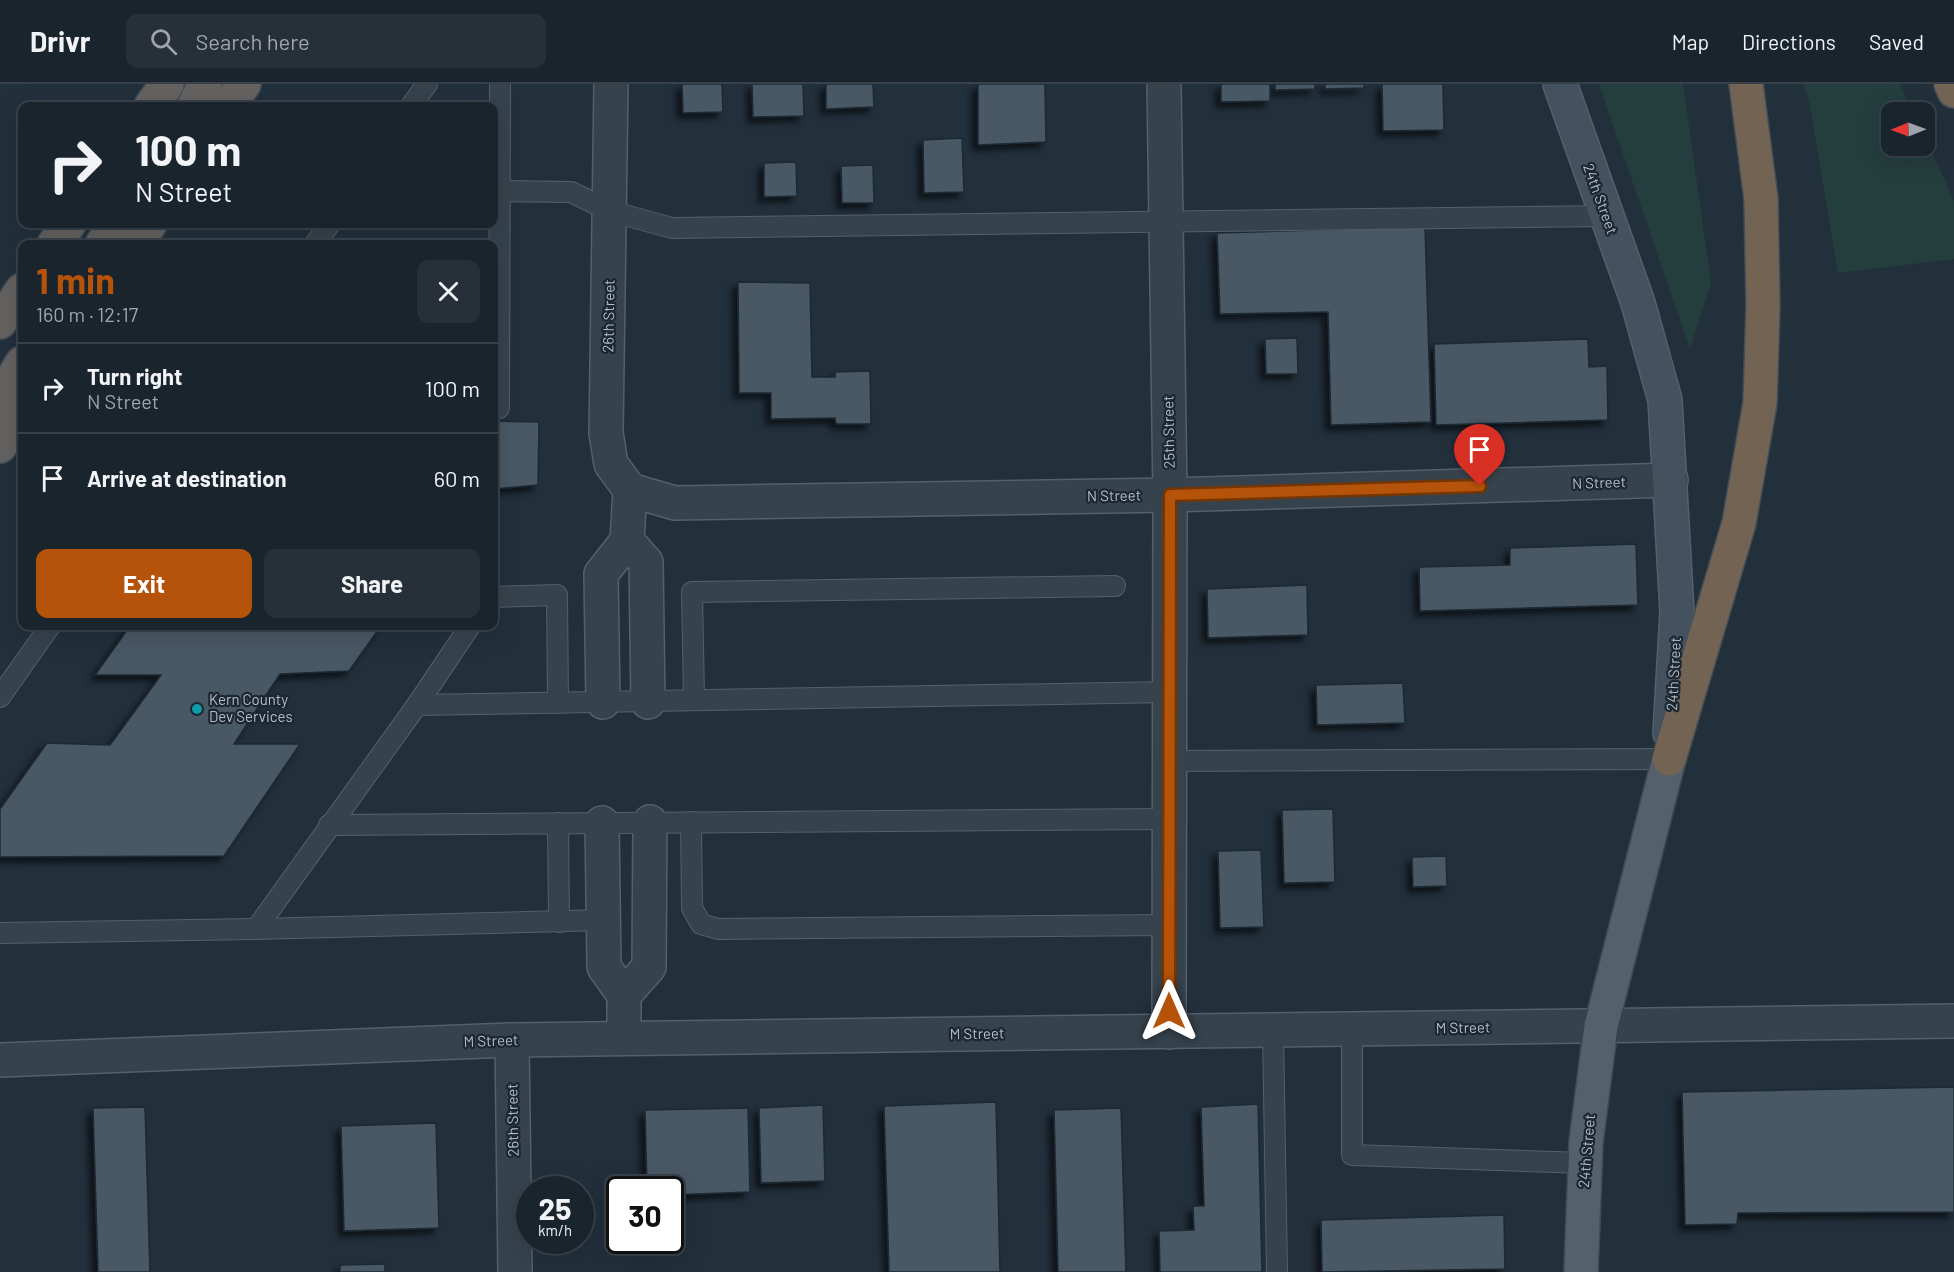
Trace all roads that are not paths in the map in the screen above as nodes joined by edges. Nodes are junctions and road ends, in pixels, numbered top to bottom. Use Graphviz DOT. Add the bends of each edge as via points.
graph roads {
  1 [pos="167,84"];
  2 [pos="205,84"];
  3 [pos="244,84"];
  4 [pos="427,84"];
  5 [pos="500,84"];
  6 [pos="611,84"];
  7 [pos="1164,84"];
  8 [pos="1560,84"];
  9 [pos="1746,84"];
  10 [pos="1953,85"];
  11 [pos="1954,91"];
  12 [pos="154,102"];
  13 [pos="196,102"];
  14 [pos="231,102"];
  15 [pos="414,102"];
  16 [pos="499,191"];
  17 [pos="610,211"];
  18 [pos="1607,216"];
  19 [pos="1166,221"];
  20 [pos="18,370"];
  21 [pos="0,399"];
  22 [pos="498,408"];
  23 [pos="18,419"];
  24 [pos="0,446"];
  25 [pos="1671,480"];
  26 [pos="630,490"];
  27 [pos="1170,495"];
  28 [pos="627,542"];
  29 [pos="1115,586"];
  30 [pos="498,597"];
  31 [pos="47,630"];
  32 [pos="467,630"];
  33 [pos="1169,692"];
  34 [pos="0,697"];
  35 [pos="694,700"];
  36 [pos="603,702"];
  37 [pos="648,702"];
  38 [pos="558,703"];
  39 [pos="417,705"];
  40 [pos="1669,759"];
  41 [pos="1169,761"];
  42 [pos="1169,819"];
  43 [pos="650,822"];
  44 [pos="691,822"];
  45 [pos="558,823"];
  46 [pos="602,823"];
  47 [pos="329,825"];
  48 [pos="603,920"];
  49 [pos="559,922"];
  50 [pos="1169,925"];
  51 [pos="256,929"];
  52 [pos="0,933"];
  53 [pos="624,995"];
  54 [pos="1954,1021"];
  55 [pos="1601,1026"];
  56 [pos="1352,1029"];
  57 [pos="1273,1030"];
  58 [pos="1169,1032"];
  59 [pos="624,1038"];
  60 [pos="512,1040"];
  61 [pos="0,1060"];
  62 [pos="1584,1163"];
  63 [pos="514,1272"];
  64 [pos="1277,1272"];
  65 [pos="1581,1272"];
  1 -- 12 [label="highway"];
  2 -- 13 [label="highway"];
  3 -- 14 [label="highway"];
  4 -- 15 [label="lane"];
  5 -- 16 [label="lane"];
  6 -- 17 [label="street, 26th Street"];
  7 -- 19 [label="street, 25th Street"];
  8 -- 18 [label="main road, 24th Street"];
  9 -- 40 [label="highway" via="1761,199 1760,403 1739,524"];
  10 -- 11 [label="highway"];
  16 -- 17 [label="lane" via="572,192"];
  16 -- 22 [label="lane"];
  17 -- 19 [label="lane" via="672,228"];
  17 -- 26 [label="street, 26th Street" via="606,434 611,464"];
  18 -- 19 [label="lane"];
  18 -- 25 [label="main road, 24th Street" via="1638,303 1665,400"];
  19 -- 27 [label="street, 25th Street"];
  20 -- 21 [label="highway"];
  23 -- 24 [label="highway"];
  25 -- 27 [label="street, N Street"];
  25 -- 40 [label="main road, 24th Street" via="1677,612"];
  26 -- 27 [label="street, N Street" via="675,503"];
  26 -- 28 [label="street"];
  27 -- 33 [label="street, 25th Street"];
  28 -- 36 [label="street" via="601,574"];
  28 -- 37 [label="street" via="646,562"];
  29 -- 35 [label="lane" via="692,592"];
  30 -- 38 [label="lane" via="557,595"];
  31 -- 34 [label="lane"];
  32 -- 39 [label="lane"];
  33 -- 35 [label="lane"];
  33 -- 41 [label="street, 25th Street"];
  35 -- 37 [label="lane"];
  36 -- 37 [label="lane"];
  36 -- 38 [label="lane"];
  38 -- 39 [label="lane"];
  39 -- 47 [label="lane"];
  40 -- 41 [label="lane"];
  40 -- 55 [label="main road, 24th Street"];
  41 -- 42 [label="street, 25th Street"];
  42 -- 44 [label="lane"];
  42 -- 50 [label="street, 25th Street"];
  43 -- 44 [label="lane"];
  43 -- 46 [label="lane"];
  43 -- 53 [label="street" via="649,967"];
  44 -- 50 [label="lane" via="692,908 701,924 718,929"];
  45 -- 46 [label="lane"];
  45 -- 47 [label="lane"];
  45 -- 49 [label="lane"];
  46 -- 48 [label="street"];
  47 -- 51 [label="lane"];
  48 -- 49 [label="lane"];
  48 -- 53 [label="street" via="604,966"];
  49 -- 51 [label="lane"];
  50 -- 58 [label="street, 25th Street"];
  51 -- 52 [label="lane"];
  53 -- 59 [label="street"];
  54 -- 55 [label="street, M Street"];
  55 -- 56 [label="street, M Street"];
  55 -- 62 [label="main road, 24th Street"];
  56 -- 57 [label="street, M Street"];
  56 -- 62 [label="lane" via="1352,1155"];
  57 -- 58 [label="street, M Street"];
  57 -- 64 [label="lane"];
  58 -- 59 [label="street, M Street"];
  59 -- 60 [label="street, M Street"];
  60 -- 61 [label="street, M Street"];
  60 -- 63 [label="street, 26th Street"];
  62 -- 65 [label="main road, 24th Street"];
}
